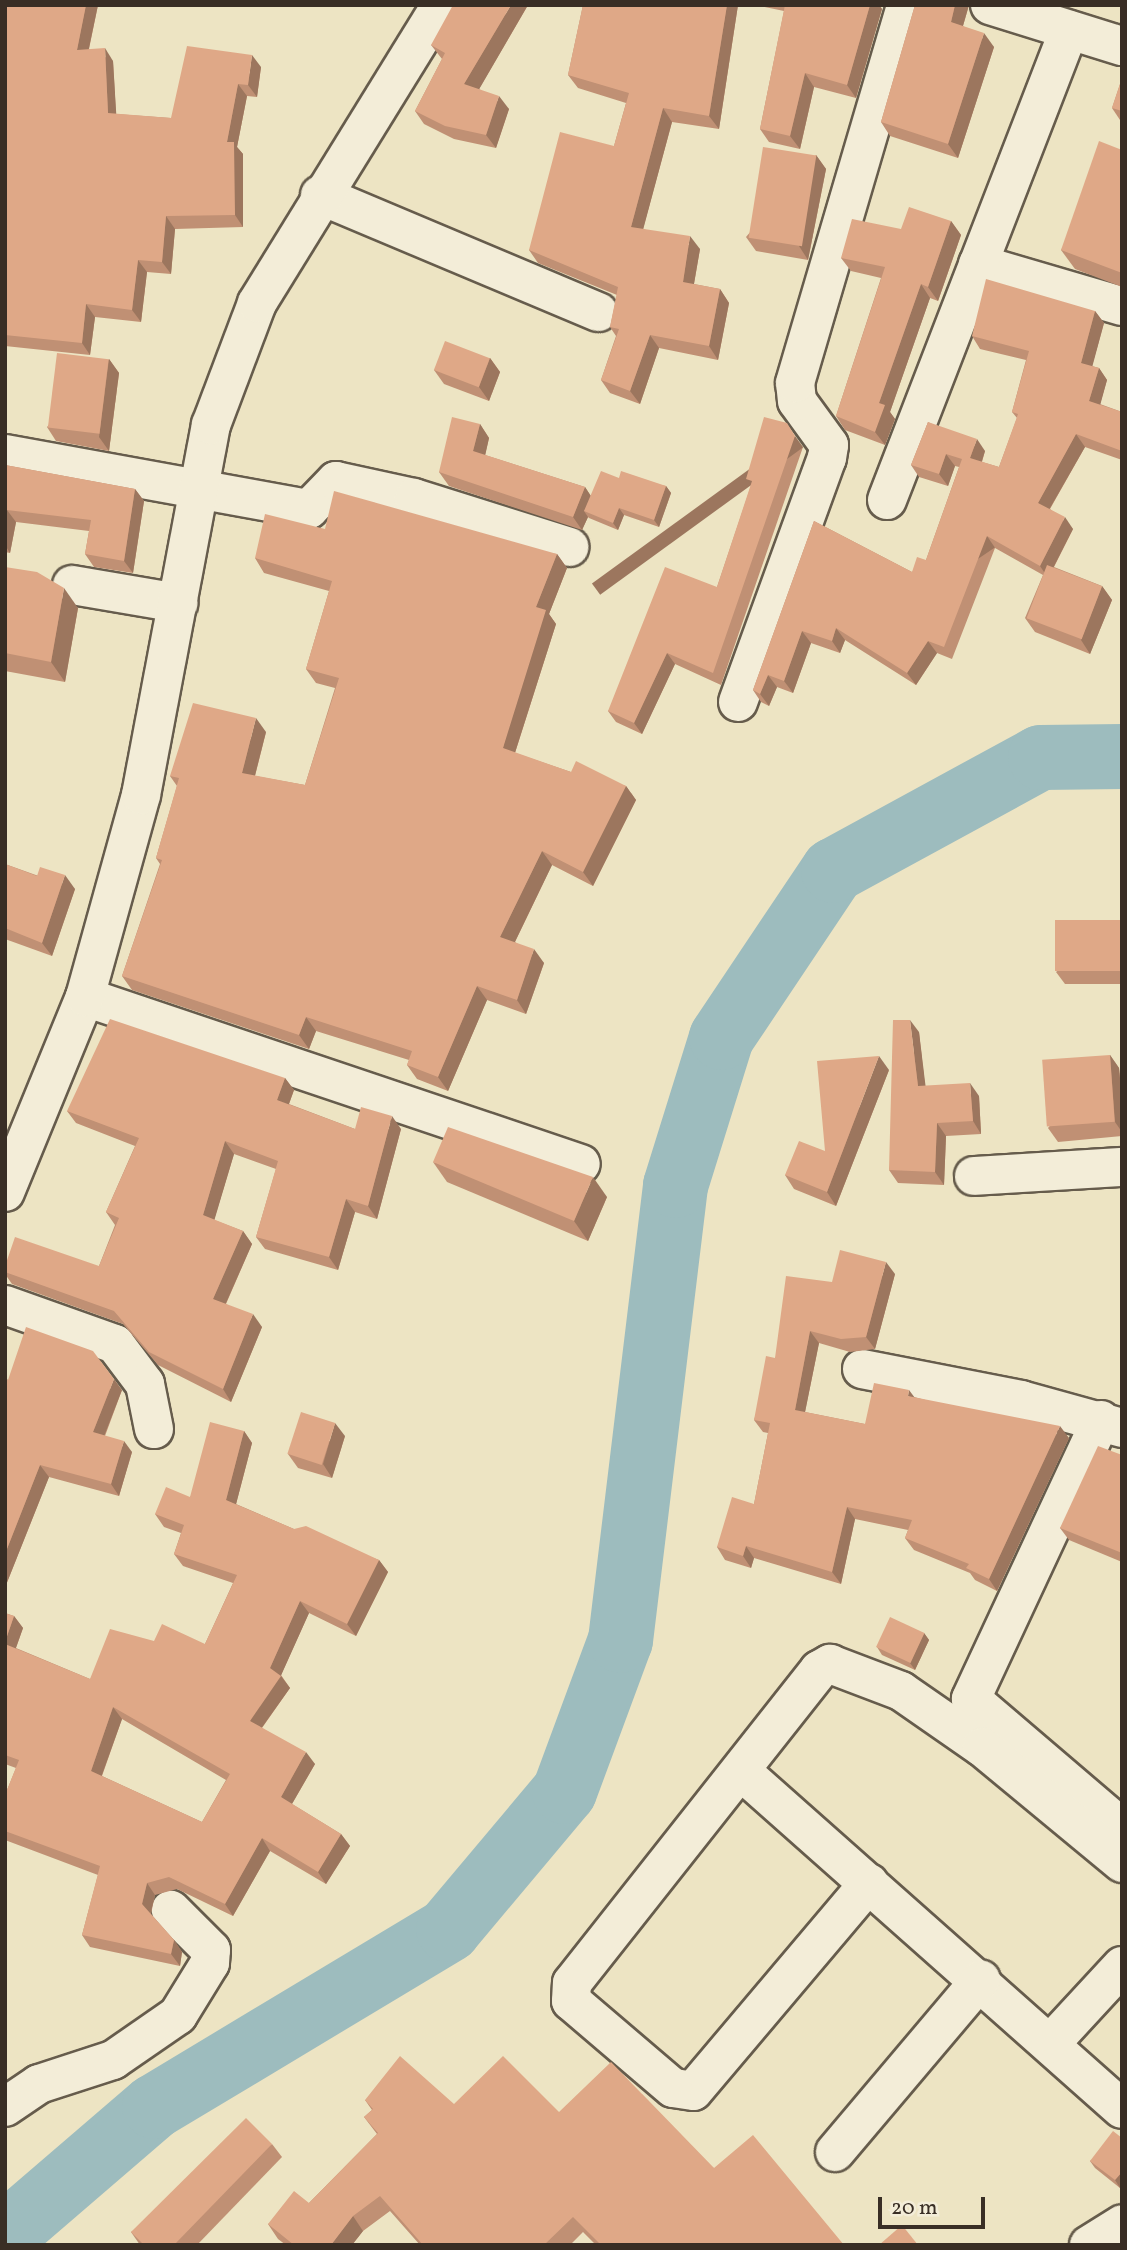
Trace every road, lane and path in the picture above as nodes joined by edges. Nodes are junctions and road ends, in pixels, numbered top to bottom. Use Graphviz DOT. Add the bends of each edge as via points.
graph roads {
  1 [pos="441,5"];
  2 [pos="906,5"];
  3 [pos="990,5"];
  4 [pos="1034,12"];
  5 [pos="1069,30"];
  6 [pos="1122,46"];
  7 [pos="320,195"];
  8 [pos="978,264"];
  9 [pos="1122,306"];
  10 [pos="598,312"];
  11 [pos="5,454"];
  12 [pos="199,490"];
  13 [pos="887,500"];
  14 [pos="569,547"];
  15 [pos="72,585"];
  16 [pos="178,603"];
  17 [pos="738,702"];
  18 [pos="85,997"];
  19 [pos="581,1164"];
  20 [pos="1122,1167"];
  21 [pos="974,1176"];
  22 [pos="5,1192"];
  23 [pos="5,1305"];
  24 [pos="862,1368"];
  25 [pos="1111,1424"];
  26 [pos="154,1429"];
  27 [pos="741,1771"];
  28 [pos="1122,1828"];
  29 [pos="1122,1863"];
  30 [pos="869,1883"];
  31 [pos="171,1910"];
  32 [pos="1122,1966"];
  33 [pos="981,1979"];
  34 [pos="1050,2044"];
  35 [pos="5,2107"];
  36 [pos="1122,2109"];
  37 [pos="835,2152"];
  38 [pos="1122,2224"];
  39 [pos="1088,2245"];
  1 -- 7 [label="street"];
  2 -- 17 [label="street" via="795,383 797,401 828,445 827,458"];
  3 -- 4 [label="street"];
  4 -- 5 [label="street"];
  5 -- 6 [label="street"];
  5 -- 8 [label="street"];
  7 -- 10 [label="street"];
  7 -- 12 [label="street" via="257,303 211,425"];
  8 -- 9 [label="street"];
  8 -- 13 [label="street"];
  11 -- 12 [label="street"];
  12 -- 14 [label="street" via="309,509 337,481 414,498"];
  12 -- 16 [label="street"];
  15 -- 16 [label="street"];
  16 -- 18 [label="street" via="141,795"];
  18 -- 19 [label="street"];
  18 -- 22 [label="street"];
  20 -- 21 [label="street"];
  23 -- 26 [label="street" via="115,1344 145,1384"];
  24 -- 25 [label="street"];
  25 -- 28 [label="street" via="971,1699"];
  27 -- 29 [label="street" via="818,1670 841,1666 901,1691 982,1747"];
  27 -- 30 [label="street"];
  27 -- 30 [label="street" via="572,1983 571,2001 673,2088 693,2091"];
  30 -- 33 [label="street"];
  31 -- 35 [label="street" via="211,1950 210,1963 178,2015 113,2060 38,2084"];
  32 -- 34 [label="street"];
  33 -- 34 [label="street"];
  33 -- 37 [label="street"];
  34 -- 36 [label="street"];
  38 -- 39 [label="street"];
}
